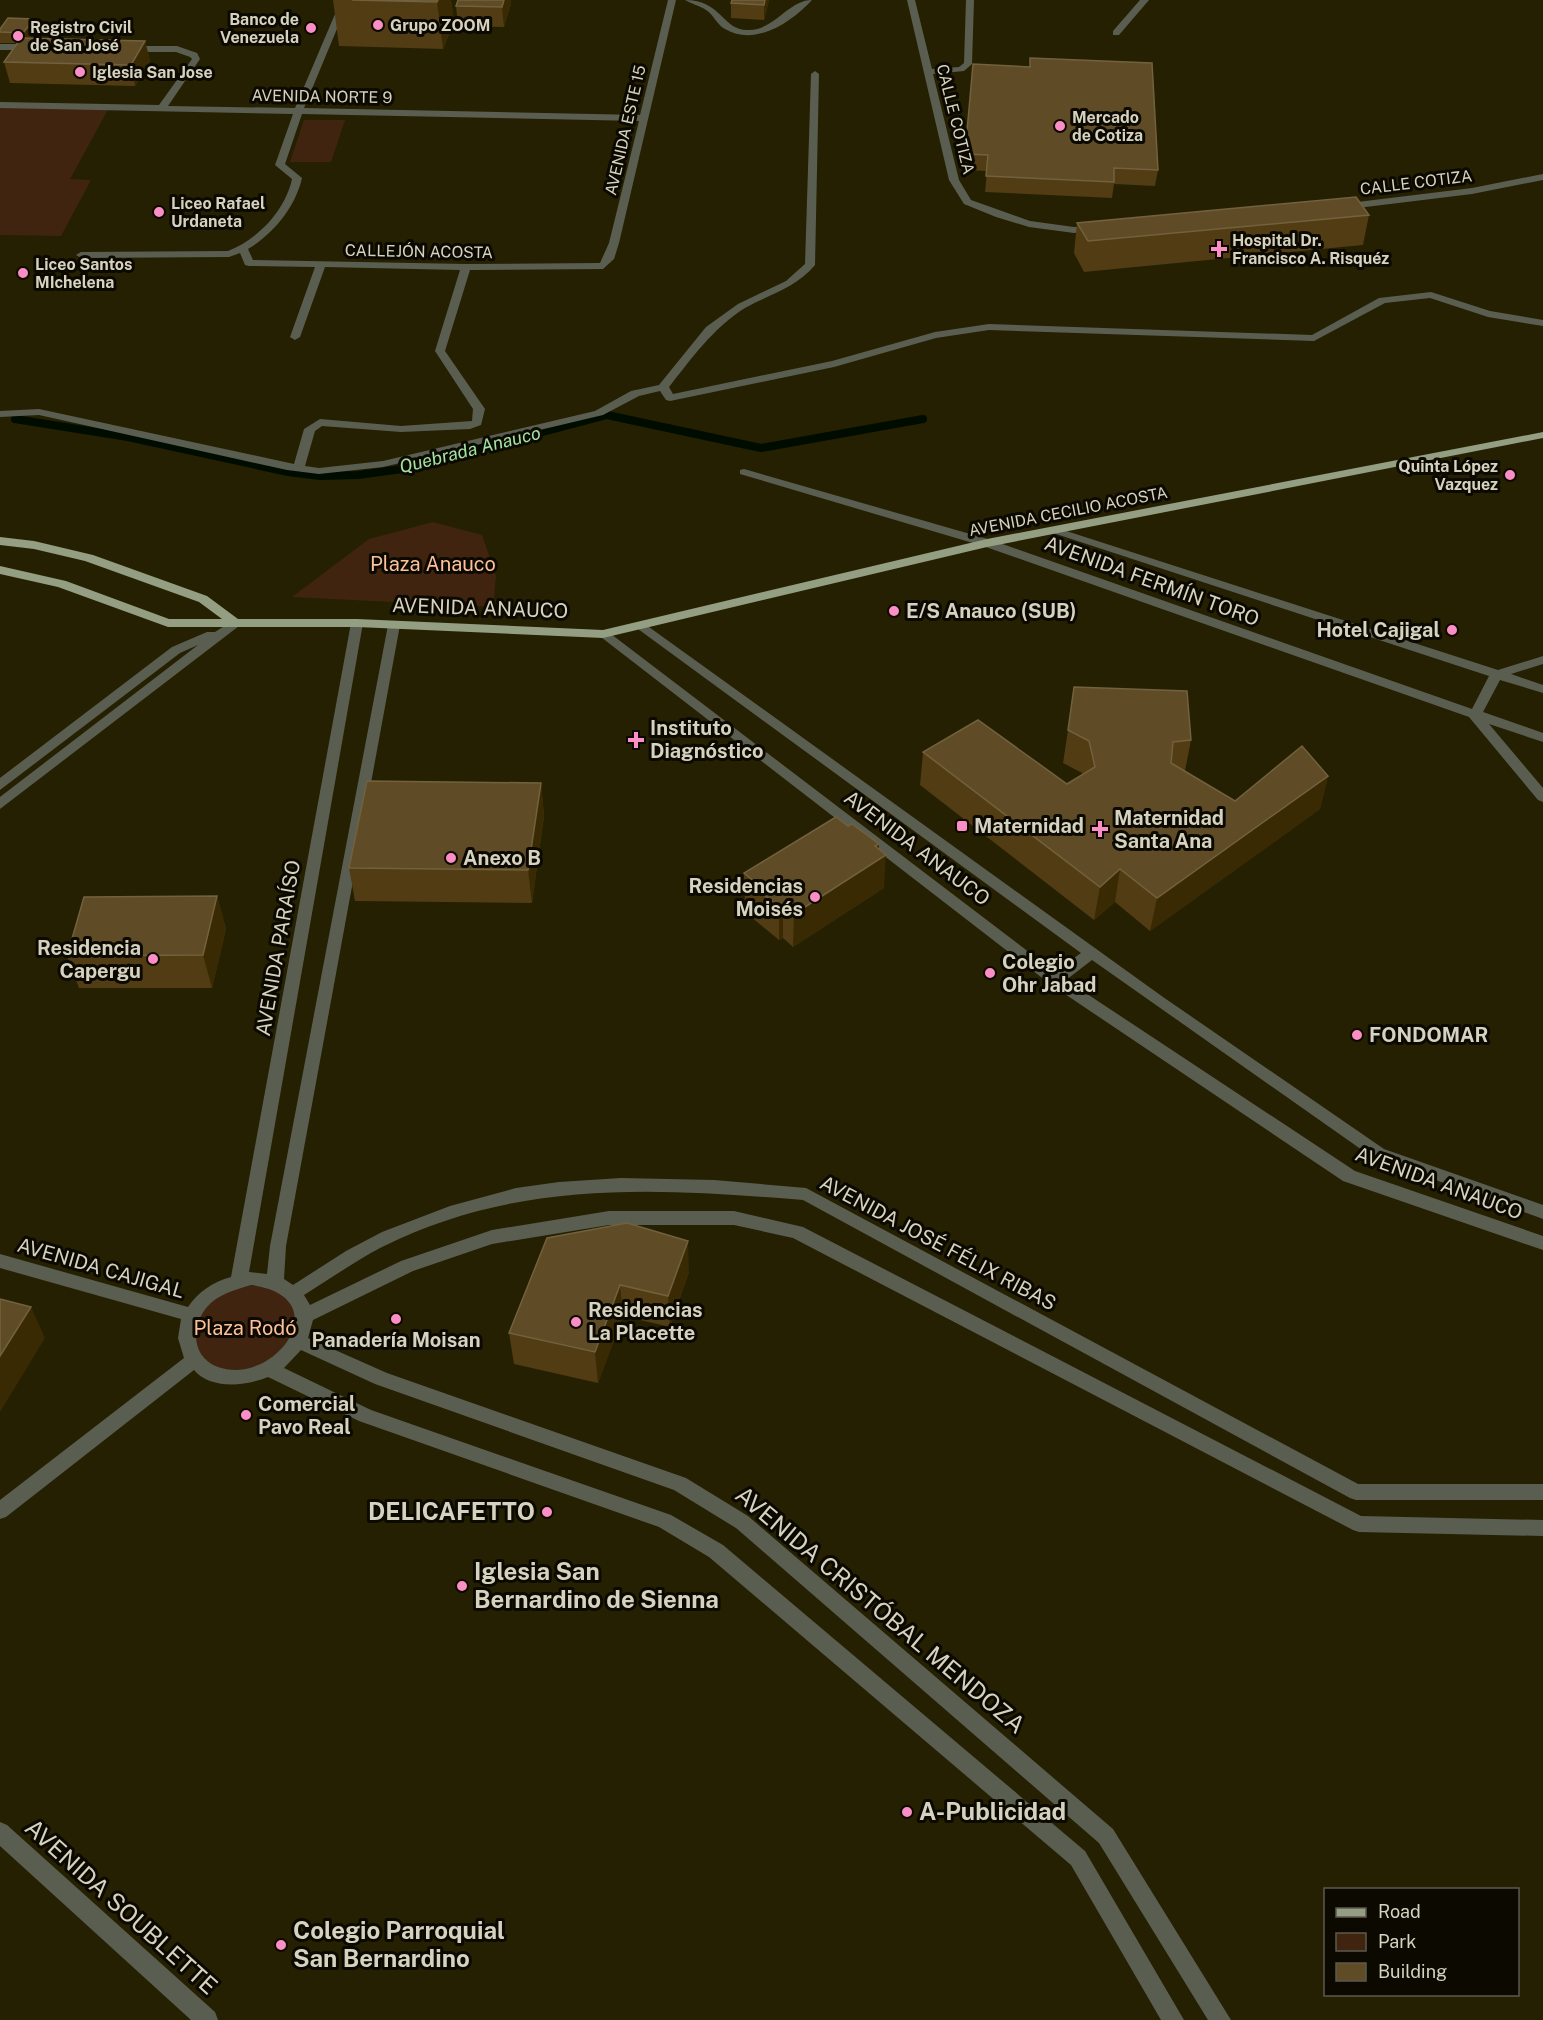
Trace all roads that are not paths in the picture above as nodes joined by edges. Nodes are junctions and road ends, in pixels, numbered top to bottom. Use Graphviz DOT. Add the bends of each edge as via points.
graph roads {
  1 [pos="345,0"];
  2 [pos="672,0"];
  3 [pos="689,0"];
  4 [pos="808,0"];
  5 [pos="910,0"];
  6 [pos="970,0"];
  7 [pos="1145,0"];
  8 [pos="1116,33"];
  9 [pos="0,47"];
  10 [pos="47,48"];
  11 [pos="118,49"];
  12 [pos="929,72"];
  13 [pos="815,74"];
  14 [pos="0,105"];
  15 [pos="163,107"];
  16 [pos="299,110"];
  17 [pos="643,118"];
  18 [pos="1543,177"];
  19 [pos="1325,208"];
  20 [pos="1103,228"];
  21 [pos="243,250"];
  22 [pos="81,255"];
  23 [pos="321,264"];
  24 [pos="603,266"];
  25 [pos="466,267"];
  26 [pos="1543,323"];
  27 [pos="295,337"];
  28 [pos="663,387"];
  29 [pos="0,414"];
  30 [pos="1543,435"];
  31 [pos="298,469"];
  32 [pos="744,472"];
  33 [pos="1053,531"];
  34 [pos="0,541"];
  35 [pos="987,543"];
  36 [pos="0,570"];
  37 [pos="235,623"];
  38 [pos="357,623"];
  39 [pos="394,626"];
  40 [pos="642,626"];
  41 [pos="603,634"];
  42 [pos="1543,660"];
  43 [pos="1496,675"];
  44 [pos="1543,689"];
  45 [pos="1475,716"];
  46 [pos="1543,738"];
  47 [pos="0,784"];
  48 [pos="1543,797"];
  49 [pos="0,804"];
  50 [pos="1091,953"];
  51 [pos="1055,980"];
  52 [pos="1543,1212"];
  53 [pos="1543,1243"];
  54 [pos="0,1261"];
  55 [pos="239,1280"];
  56 [pos="275,1281"];
  57 [pos="294,1293"];
  58 [pos="190,1315"];
  59 [pos="304,1316"];
  60 [pos="298,1341"];
  61 [pos="194,1360"];
  62 [pos="268,1370"];
  63 [pos="1543,1492"];
  64 [pos="0,1511"];
  65 [pos="1543,1528"];
  66 [pos="0,1832"];
  67 [pos="207,2020"];
  68 [pos="1173,2020"];
  69 [pos="1220,2020"];
  1 -- 16 [label="street"];
  2 -- 17 [label="street, AVENIDA ESTE 15"];
  3 -- 4 [label="street" via="712,10 733,30 754,31 775,27"];
  5 -- 12 [label="street, CALLE COTIZA"];
  6 -- 12 [label="street" via="968,64 961,69"];
  7 -- 8 [label="street"];
  9 -- 10 [label="street"];
  11 -- 15 [label="street" via="177,50 194,55 196,59"];
  12 -- 20 [label="street, CALLE COTIZA" via="954,180 968,202 1029,224 1074,230"];
  13 -- 28 [label="street" via="810,265 790,283 742,306 710,329"];
  14 -- 15 [label="street, AVENIDA NORTE 9"];
  15 -- 16 [label="street, AVENIDA NORTE 9"];
  16 -- 17 [label="street, AVENIDA NORTE 9"];
  16 -- 21 [label="street" via="280,165 297,178 296,190 262,235"];
  17 -- 24 [label="street, AVENIDA ESTE 15" via="614,243"];
  18 -- 19 [label="street, CALLE COTIZA" via="1472,191"];
  21 -- 22 [label="street" via="206,255"];
  21 -- 23 [label="street, CALLEJÓN ACOSTA" via="249,263"];
  23 -- 25 [label="street, CALLEJÓN ACOSTA"];
  23 -- 27 [label="street"];
  24 -- 25 [label="street, CALLEJÓN ACOSTA"];
  25 -- 31 [label="street" via="440,351 479,409 477,423 401,429 320,422 310,429"];
  26 -- 28 [label="street" via="1488,314 1431,295 1410,296 1383,300 1314,338 989,327 935,335 834,364 670,398"];
  28 -- 31 [label="street" via="635,393 599,413 412,458 347,469"];
  29 -- 31 [label="street" via="39,412"];
  30 -- 33 [label="main road, AVENIDA CECILIO ACOSTA"];
  32 -- 35 [label="street, AVENIDA FERMÍN TORO"];
  33 -- 35 [label="main road, AVENIDA CECILIO ACOSTA"];
  33 -- 43 [label="street, AVENIDA FERMÍN TORO"];
  34 -- 37 [label="main road" via="90,558 203,599"];
  35 -- 40 [label="main road, AVENIDA CECILIO ACOSTA"];
  35 -- 45 [label="street, AVENIDA FERMÍN TORO"];
  36 -- 37 [label="main road, AVENIDA ANAUCO" via="62,584 168,623"];
  37 -- 38 [label="main road, AVENIDA ANAUCO"];
  37 -- 47 [label="street" via="176,650"];
  37 -- 49 [label="street"];
  38 -- 39 [label="main road, AVENIDA ANAUCO"];
  38 -- 55 [label="street, AVENIDA PARAÍSO"];
  39 -- 41 [label="main road, AVENIDA ANAUCO"];
  39 -- 56 [label="street" via="280,1234"];
  40 -- 41 [label="main road, AVENIDA CECILIO ACOSTA"];
  40 -- 50 [label="street, AVENIDA ANAUCO"];
  41 -- 51 [label="street, AVENIDA ANAUCO"];
  42 -- 43 [label="street"];
  43 -- 44 [label="street, AVENIDA FERMÍN TORO"];
  43 -- 45 [label="street"];
  45 -- 46 [label="street, AVENIDA FERMÍN TORO"];
  45 -- 48 [label="street"];
  50 -- 51 [label="street"];
  50 -- 52 [label="street, AVENIDA ANAUCO" via="1378,1153"];
  51 -- 53 [label="street, AVENIDA ANAUCO" via="1349,1176"];
  54 -- 58 [label="street, AVENIDA CAJIGAL"];
  55 -- 56 [label="street"];
  55 -- 58 [label="street" via="211,1292"];
  56 -- 57 [label="street"];
  57 -- 59 [label="street"];
  57 -- 63 [label="street, AVENIDA JOSÉ FÉLIX RIBAS" via="387,1238 477,1205 558,1188 649,1186 806,1194 1356,1492"];
  58 -- 61 [label="street" via="185,1334"];
  59 -- 60 [label="street"];
  59 -- 65 [label="street" via="407,1266 492,1237 609,1218 734,1218 797,1232 1359,1524"];
  60 -- 62 [label="street" via="291,1352"];
  60 -- 69 [label="street, AVENIDA CRISTÓBAL MENDOZA" via="381,1379 680,1484 742,1522 1106,1836"];
  61 -- 62 [label="street" via="206,1370 231,1377"];
  61 -- 64 [label="street"];
  62 -- 68 [label="street" via="365,1416 665,1521 716,1551 1078,1858"];
  66 -- 67 [label="street, AVENIDA SOUBLETTE"];
}
